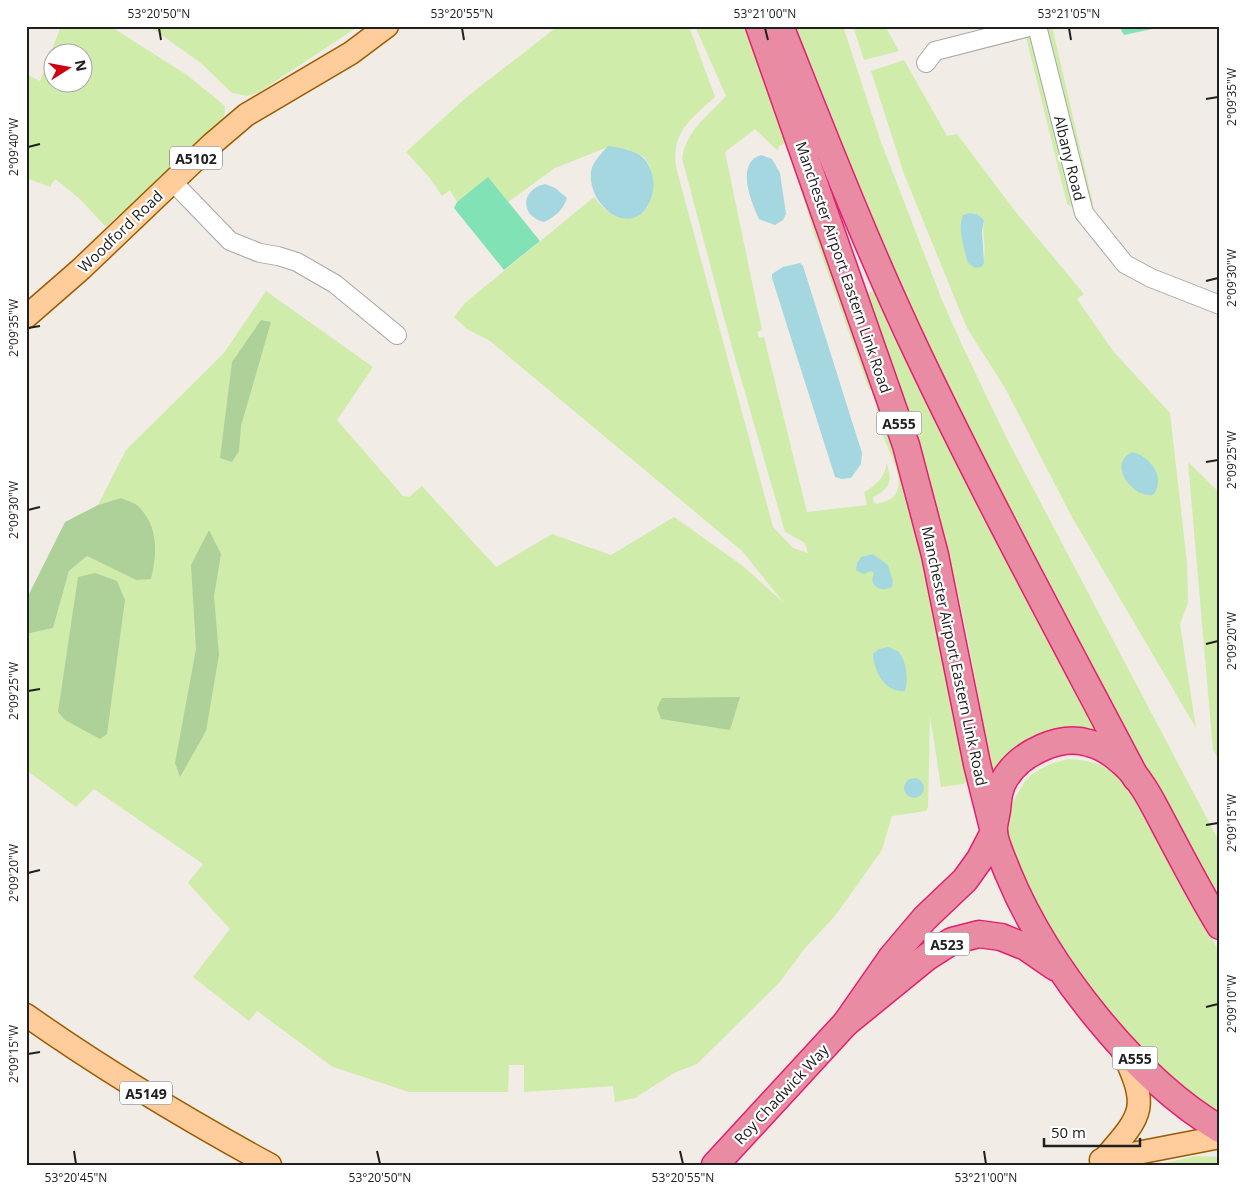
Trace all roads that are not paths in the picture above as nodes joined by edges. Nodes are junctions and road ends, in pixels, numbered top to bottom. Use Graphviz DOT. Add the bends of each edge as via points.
graph roads {
  1 [pos="387,26"];
  2 [pos="759,26"];
  3 [pos="780,26"];
  4 [pos="1035,26"];
  5 [pos="926,63"];
  6 [pos="172,181"];
  7 [pos="1220,304"];
  8 [pos="26,317"];
  9 [pos="397,336"];
  10 [pos="1136,778"];
  11 [pos="982,785"];
  12 [pos="994,832"];
  13 [pos="925,918"];
  14 [pos="1220,926"];
  15 [pos="1063,974"];
  16 [pos="26,1015"];
  17 [pos="846,1022"];
  18 [pos="1118,1040"];
  19 [pos="1220,1129"];
  20 [pos="1220,1137"];
  21 [pos="1097,1162"];
  22 [pos="270,1165"];
  23 [pos="716,1165"];
  1 -- 6 [label="main road, Woodford Road / A5102" via="351,52 246,115"];
  2 -- 11 [label="highway, Manchester Airport Eastern Link Road / A555" via="906,445 934,555"];
  3 -- 10 [label="highway, Manchester Airport Eastern Link Road / A555" via="831,154 918,354"];
  4 -- 5 [label="street, Albany Road" via="935,51"];
  4 -- 7 [label="street, Albany Road" via="1084,213 1125,264 1151,278"];
  6 -- 8 [label="main road, Woodford Road / A5102"];
  6 -- 9 [label="street" via="230,241 260,254 297,262 335,284"];
  10 -- 12 [label="highway, A555" via="1104,748 1087,742 1061,742 1043,748 1016,764 1005,778 999,794"];
  10 -- 14 [label="highway, A555"];
  11 -- 12 [label="highway, Manchester Airport Eastern Link Road / A555"];
  11 -- 13 [label="highway, Roy Chadwick Way / A523" via="980,826 974,845"];
  12 -- 13 [label="highway, Roy Chadwick Way / A523" via="965,880"];
  12 -- 15 [label="highway, A555" via="1016,892"];
  13 -- 17 [label="highway, Roy Chadwick Way / A523" via="877,977"];
  15 -- 17 [label="highway, Roy Chadwick Way / A523" via="1026,947 1001,937 979,934 952,941 927,957"];
  15 -- 18 [label="highway, A555"];
  16 -- 22 [label="main road, A5149" via="179,1114"];
  17 -- 23 [label="highway, Roy Chadwick Way / A523"];
  18 -- 19 [label="highway, A555" via="1167,1091"];
  18 -- 21 [label="main road" via="1135,1078 1139,1109 1132,1126"];
  20 -- 21 [label="main road"];
}
